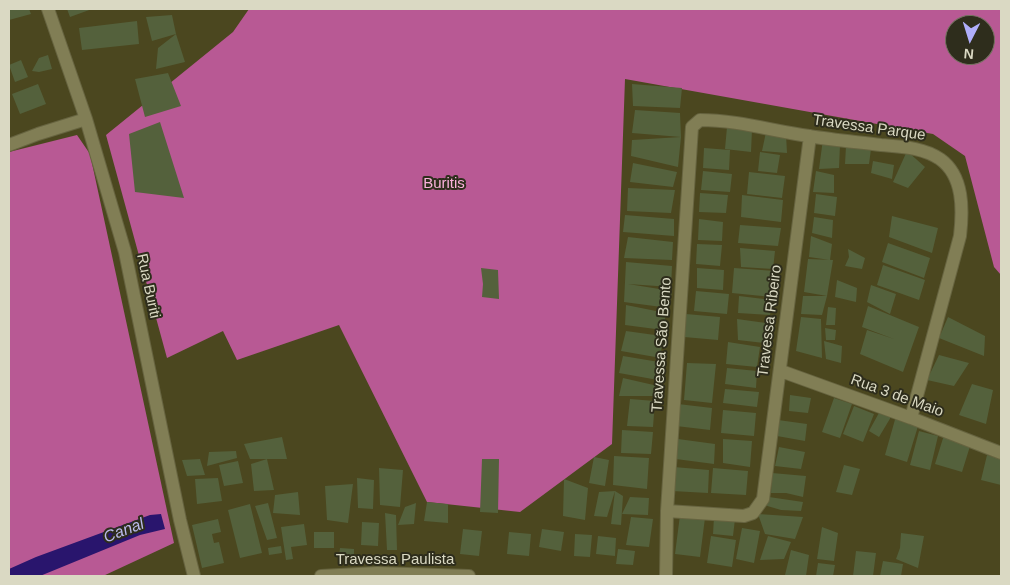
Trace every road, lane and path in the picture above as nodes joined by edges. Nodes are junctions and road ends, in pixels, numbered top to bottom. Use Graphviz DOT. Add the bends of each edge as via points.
graph roads {
  1 [pos="48,9"];
  2 [pos="86,119"];
  3 [pos="700,120"];
  4 [pos="810,136"];
  5 [pos="9,145"];
  6 [pos="781,371"];
  7 [pos="911,418"];
  8 [pos="1001,453"];
  9 [pos="668,511"];
  10 [pos="194,576"];
  11 [pos="321,576"];
  12 [pos="469,576"];
  13 [pos="667,576"];
  1 -- 2 [label="street, Rua Buriti"];
  2 -- 5 [label="street"];
  2 -- 10 [label="street, Rua Buriti" via="125,252"];
  3 -- 4 [label="street, Travessa Parque"];
  3 -- 9 [label="street, Travessa São Bento" via="692,127"];
  4 -- 6 [label="street, Travessa Ribeiro"];
  4 -- 7 [label="street, Travessa Parque" via="921,150 940,159 956,177 962,216 960,236"];
  6 -- 7 [label="street, Rua 3 de Maio"];
  6 -- 9 [label="street, Travessa Ribeiro" via="763,499 758,508 744,516"];
  7 -- 8 [label="street, Rua 3 de Maio"];
  9 -- 13 [label="street, Travessa São Bento"];
  11 -- 12 [label="street, Travessa Paulista" via="377,573"];
}
